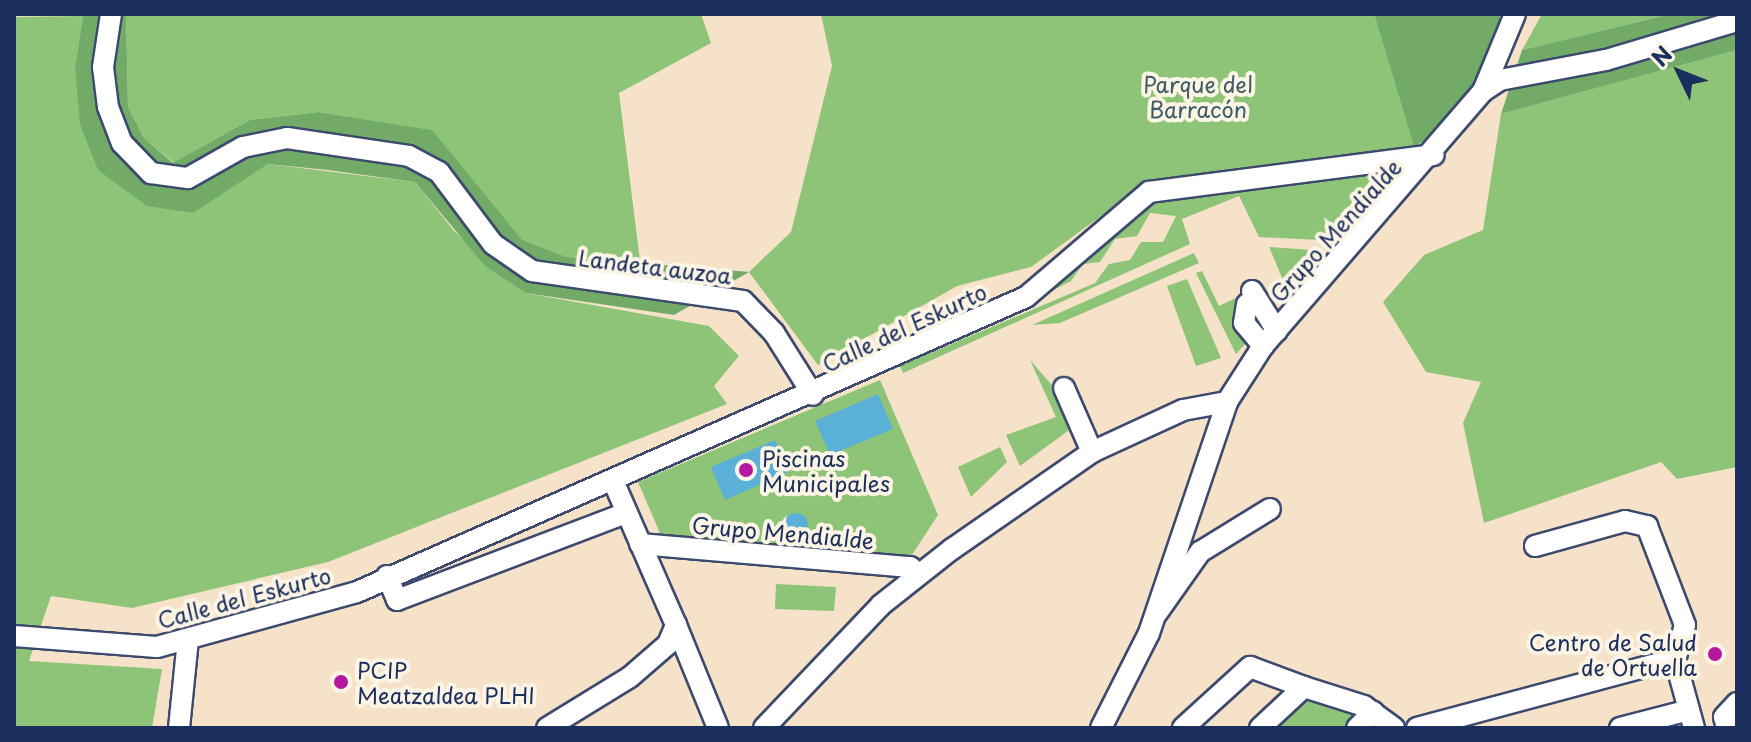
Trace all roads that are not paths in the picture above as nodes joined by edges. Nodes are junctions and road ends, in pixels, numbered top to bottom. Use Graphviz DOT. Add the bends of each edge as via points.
graph roads {
  1 [pos="111,14"];
  2 [pos="1515,14"];
  3 [pos="1737,21"];
  4 [pos="1483,91"];
  5 [pos="1434,155"];
  6 [pos="1250,297"];
  7 [pos="1270,338"];
  8 [pos="1064,388"];
  9 [pos="813,395"];
  10 [pos="1227,402"];
  11 [pos="1092,452"];
  12 [pos="614,483"];
  13 [pos="1270,509"];
  14 [pos="626,513"];
  15 [pos="640,544"];
  16 [pos="1535,546"];
  17 [pos="919,574"];
  18 [pos="387,576"];
  19 [pos="1157,613"];
  20 [pos="676,625"];
  21 [pos="14,636"];
  22 [pos="188,640"];
  23 [pos="660,651"];
  24 [pos="1675,659"];
  25 [pos="686,662"];
  26 [pos="1304,687"];
  27 [pos="1737,703"];
  28 [pos="1373,712"];
  29 [pos="1692,719"];
  30 [pos="179,728"];
  31 [pos="547,728"];
  32 [pos="718,728"];
  33 [pos="764,728"];
  34 [pos="1101,728"];
  35 [pos="1183,728"];
  36 [pos="1260,728"];
  37 [pos="1357,728"];
  38 [pos="1394,728"];
  39 [pos="1417,728"];
  40 [pos="1620,728"];
  41 [pos="1727,728"];
  1 -- 9 [label="street, Landeta auzoa" via="103,67 108,107 122,143 151,173 188,178 243,147 287,138 409,156 449,182 493,244 532,271 743,301 774,333"];
  2 -- 4 [label="street, Grupo Mendialde"];
  3 -- 4 [label="street" via="1606,60 1500,80"];
  4 -- 5 [label="street, Grupo Mendialde"];
  5 -- 7 [label="street, Grupo Mendialde"];
  5 -- 9 [label="street, Calle del Eskurto" via="1149,192 1026,297"];
  6 -- 7 [label="street" via="1244,323"];
  7 -- 10 [label="street, Grupo Mendialde"];
  8 -- 11 [label="street"];
  9 -- 12 [label="street, Calle del Eskurto"];
  10 -- 11 [label="street" via="1183,410"];
  10 -- 19 [label="street, Grupo Mendialde"];
  11 -- 17 [label="street"];
  12 -- 14 [label="street"];
  12 -- 18 [label="street, Calle del Eskurto"];
  13 -- 19 [label="street" via="1200,552"];
  14 -- 15 [label="street"];
  14 -- 18 [label="street" via="397,600"];
  15 -- 17 [label="street, Grupo Mendialde" via="910,567"];
  15 -- 20 [label="street"];
  16 -- 24 [label="street" via="1625,521 1647,526 1685,625"];
  17 -- 33 [label="street"];
  18 -- 22 [label="street, Calle del Eskurto"];
  19 -- 34 [label="street, Grupo Mendialde"];
  20 -- 23 [label="street"];
  20 -- 25 [label="street"];
  21 -- 22 [label="street, Calle del Eskurto" via="140,647"];
  22 -- 30 [label="street"];
  23 -- 25 [label="street"];
  23 -- 31 [label="street" via="595,703"];
  24 -- 29 [label="street"];
  24 -- 39 [label="street"];
  25 -- 32 [label="street"];
  26 -- 28 [label="street"];
  26 -- 35 [label="street" via="1250,667"];
  26 -- 36 [label="street"];
  27 -- 41 [label="street" via="1724,717"];
  28 -- 37 [label="street"];
  28 -- 38 [label="street"];
  29 -- 40 [label="street"];
}
